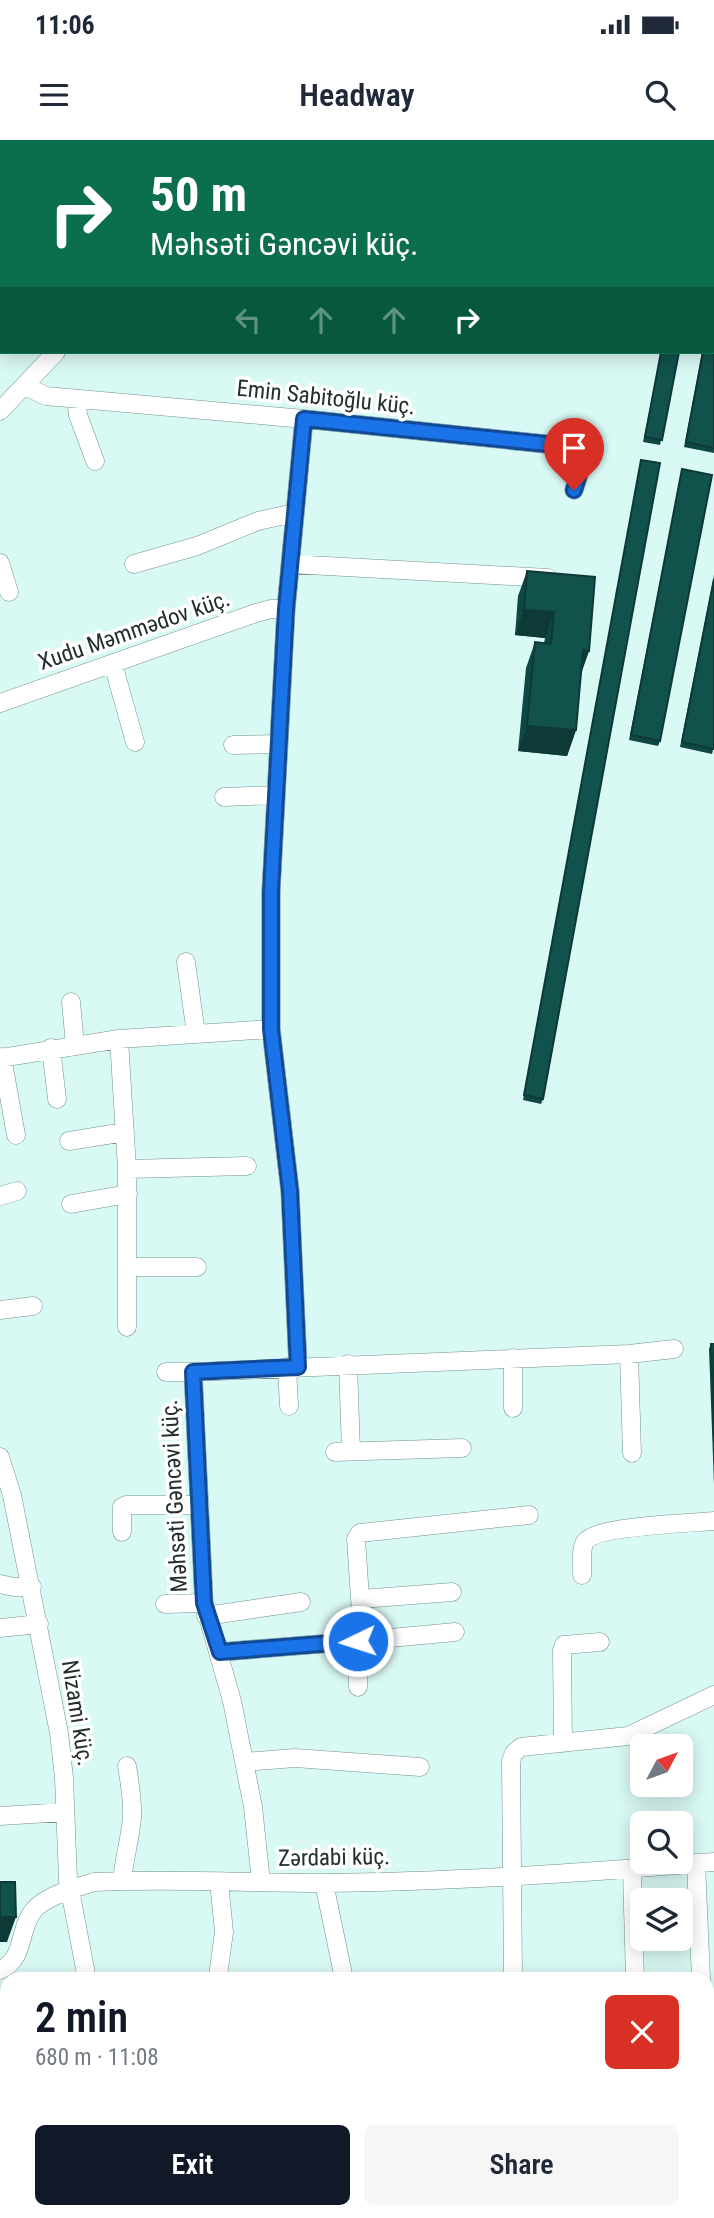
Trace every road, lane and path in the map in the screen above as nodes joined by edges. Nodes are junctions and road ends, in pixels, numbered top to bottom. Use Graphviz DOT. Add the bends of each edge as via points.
graph roads {
  1 [pos="54,354"];
  2 [pos="25,386"];
  3 [pos="76,399"];
  4 [pos="0,411"];
  5 [pos="304,419"];
  6 [pos="95,461"];
  7 [pos="574,490"];
  8 [pos="294,513"];
  9 [pos="0,563"];
  10 [pos="134,564"];
  11 [pos="289,564"];
  12 [pos="559,578"];
  13 [pos="9,592"];
  14 [pos="286,609"];
  15 [pos="113,664"];
  16 [pos="0,703"];
  17 [pos="135,742"];
  18 [pos="279,744"];
  19 [pos="233,745"];
  20 [pos="276,795"];
  21 [pos="224,797"];
  22 [pos="186,962"];
  23 [pos="71,1002"];
  24 [pos="271,1029"];
  25 [pos="196,1034"];
  26 [pos="119,1039"];
  27 [pos="75,1045"];
  28 [pos="51,1048"];
  29 [pos="1,1057"];
  30 [pos="57,1100"];
  31 [pos="125,1132"];
  32 [pos="16,1135"];
  33 [pos="69,1140"];
  34 [pos="247,1166"];
  35 [pos="127,1169"];
  36 [pos="128,1194"];
  37 [pos="71,1204"];
  38 [pos="129,1267"];
  39 [pos="197,1267"];
  40 [pos="33,1306"];
  41 [pos="0,1310"];
  42 [pos="127,1327"];
  43 [pos="674,1349"];
  44 [pos="629,1354"];
  45 [pos="513,1358"];
  46 [pos="348,1364"];
  47 [pos="292,1367"];
  48 [pos="166,1372"];
  49 [pos="193,1372"];
  50 [pos="289,1406"];
  51 [pos="513,1408"];
  52 [pos="462,1448"];
  53 [pos="632,1453"];
  54 [pos="0,1457"];
  55 [pos="6,1495"];
  56 [pos="200,1505"];
  57 [pos="529,1515"];
  58 [pos="714,1521"];
  59 [pos="122,1532"];
  60 [pos="582,1575"];
  61 [pos="0,1584"];
  62 [pos="32,1587"];
  63 [pos="452,1592"];
  64 [pos="361,1599"];
  65 [pos="301,1601"];
  66 [pos="165,1604"];
  67 [pos="205,1610"];
  68 [pos="39,1624"];
  69 [pos="0,1628"];
  70 [pos="455,1632"];
  71 [pos="358,1641"];
  72 [pos="600,1642"];
  73 [pos="220,1652"];
  74 [pos="358,1687"];
  75 [pos="714,1695"];
  76 [pos="563,1743"];
  77 [pos="244,1762"];
  78 [pos="127,1766"];
  79 [pos="420,1767"];
  80 [pos="65,1812"];
  81 [pos="0,1816"];
  82 [pos="705,1862"];
  83 [pos="630,1870"];
  84 [pos="632,1874"];
  85 [pos="513,1877"];
  86 [pos="122,1881"];
  87 [pos="219,1882"];
  88 [pos="261,1882"];
  89 [pos="324,1883"];
  90 [pos="70,1889"];
  91 [pos="0,1970"];
  92 [pos="87,1972"];
  93 [pos="219,1972"];
  94 [pos="343,1972"];
  95 [pos="513,1972"];
  96 [pos="635,1972"];
  97 [pos="701,1972"];
  1 -- 2 [label="street"];
  2 -- 3 [label="street, Emin Sabitoğlu küç." via="46,396"];
  2 -- 4 [label="street"];
  3 -- 5 [label="street, Emin Sabitoğlu küç."];
  3 -- 6 [label="street"];
  5 -- 7 [label="street, Emin Sabitoğlu küç." via="575,447 584,458"];
  5 -- 8 [label="street"];
  8 -- 10 [label="street"];
  8 -- 11 [label="street"];
  9 -- 13 [label="street"];
  11 -- 12 [label="street"];
  11 -- 14 [label="street"];
  14 -- 15 [label="street, Xudu Məmmədov küç." via="256,613"];
  14 -- 18 [label="street"];
  15 -- 16 [label="street, Xudu Məmmədov küç."];
  15 -- 17 [label="street"];
  18 -- 19 [label="street"];
  18 -- 20 [label="street"];
  20 -- 21 [label="street"];
  20 -- 24 [label="street"];
  22 -- 25 [label="street"];
  23 -- 27 [label="street"];
  24 -- 25 [label="street"];
  24 -- 47 [label="street" via="290,1191"];
  25 -- 26 [label="street"];
  26 -- 27 [label="street"];
  26 -- 31 [label="street"];
  27 -- 28 [label="street"];
  28 -- 29 [label="street"];
  28 -- 30 [label="street"];
  29 -- 32 [label="street"];
  31 -- 33 [label="street"];
  31 -- 35 [label="street"];
  34 -- 35 [label="street"];
  35 -- 36 [label="street"];
  36 -- 37 [label="street"];
  36 -- 38 [label="street"];
  38 -- 39 [label="street"];
  38 -- 42 [label="street"];
  40 -- 41 [label="street"];
  43 -- 44 [label="street, Məhsəti Gəncəvi küç."];
  44 -- 45 [label="street, Məhsəti Gəncəvi küç."];
  44 -- 53 [label="street"];
  45 -- 46 [label="street, Məhsəti Gəncəvi küç."];
  45 -- 51 [label="street"];
  46 -- 47 [label="street, Məhsəti Gəncəvi küç."];
  46 -- 52 [label="street" via="343,1452"];
  47 -- 49 [label="street, Məhsəti Gəncəvi küç."];
  47 -- 50 [label="street"];
  48 -- 49 [label="street"];
  49 -- 56 [label="street, Məhsəti Gəncəvi küç."];
  54 -- 55 [label="street, Nizami küç."];
  55 -- 62 [label="street, Nizami küç."];
  56 -- 59 [label="street" via="126,1505 122,1507"];
  56 -- 67 [label="street, Məhsəti Gəncəvi küç."];
  57 -- 64 [label="street" via="360,1533 356,1539"];
  58 -- 60 [label="street" via="598,1533 583,1546"];
  61 -- 62 [label="street"];
  62 -- 68 [label="street, Nizami küç."];
  63 -- 64 [label="street"];
  64 -- 71 [label="street"];
  65 -- 67 [label="street"];
  66 -- 67 [label="street"];
  67 -- 73 [label="street, Məhsəti Gəncəvi küç."];
  68 -- 69 [label="street"];
  68 -- 80 [label="street, Nizami küç." via="59,1733"];
  70 -- 71 [label="street"];
  71 -- 73 [label="street"];
  71 -- 74 [label="street"];
  72 -- 76 [label="street" via="564,1645 562,1650"];
  73 -- 77 [label="street, Məhsəti Gəncəvi küç."];
  75 -- 76 [label="street" via="628,1736"];
  76 -- 85 [label="street" via="521,1747 511,1761"];
  77 -- 79 [label="street" via="295,1758"];
  77 -- 88 [label="street, Məhsəti Gəncəvi küç."];
  78 -- 86 [label="street" via="132,1805"];
  80 -- 81 [label="street"];
  80 -- 90 [label="street, Nizami küç."];
  82 -- 97 [label="street"];
  83 -- 85 [label="street, Zərdabi küç."];
  84 -- 96 [label="street"];
  85 -- 89 [label="street, Zərdabi küç."];
  85 -- 95 [label="street"];
  86 -- 87 [label="street, Zərdabi küç."];
  86 -- 90 [label="street, Zərdabi küç."];
  87 -- 88 [label="street, Zərdabi küç."];
  87 -- 93 [label="street" via="225,1933"];
  88 -- 89 [label="street, Zərdabi küç."];
  89 -- 94 [label="street"];
  90 -- 91 [label="street, Zərdabi küç." via="33,1910 18,1954"];
  90 -- 92 [label="street, Nizami küç."];
}
